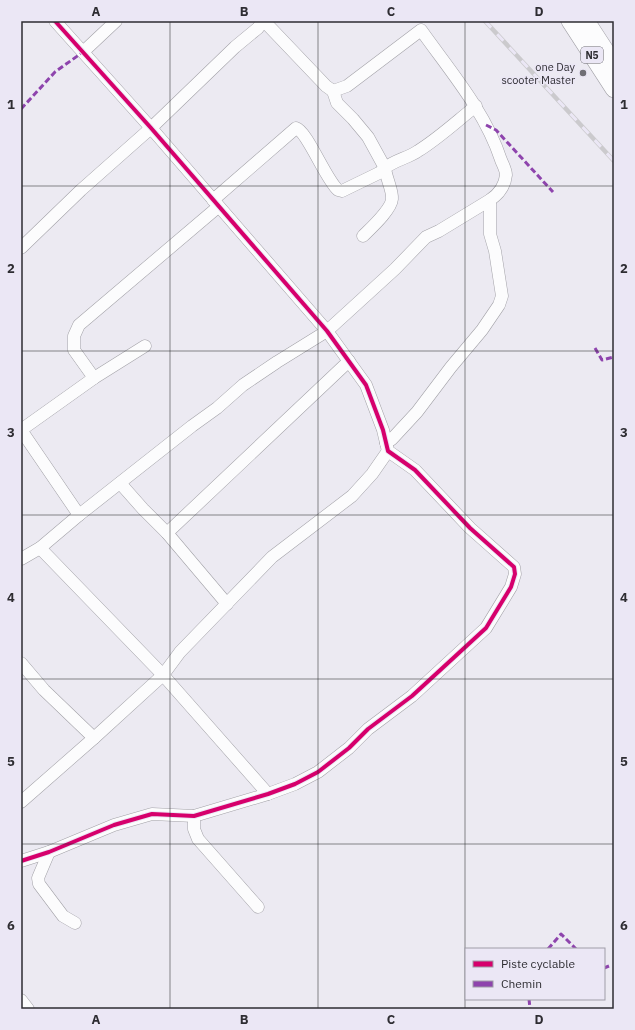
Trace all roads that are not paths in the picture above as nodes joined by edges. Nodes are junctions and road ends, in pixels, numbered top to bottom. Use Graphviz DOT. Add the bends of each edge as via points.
graph roads {
  1 [pos="55,21"];
  2 [pos="116,21"];
  3 [pos="264,21"];
  4 [pos="570,21"];
  5 [pos="586,21"];
  6 [pos="417,26"];
  7 [pos="83,52"];
  8 [pos="612,56"];
  9 [pos="614,89"];
  10 [pos="333,91"];
  11 [pos="476,106"];
  12 [pos="151,128"];
  13 [pos="385,168"];
  14 [pos="490,200"];
  15 [pos="216,203"];
  16 [pos="363,236"];
  17 [pos="21,248"];
  18 [pos="327,331"];
  19 [pos="145,346"];
  20 [pos="349,361"];
  21 [pos="94,378"];
  22 [pos="387,447"];
  23 [pos="120,483"];
  24 [pos="79,515"];
  25 [pos="167,533"];
  26 [pos="40,548"];
  27 [pos="21,559"];
  28 [pos="227,604"];
  29 [pos="21,663"];
  30 [pos="163,675"];
  31 [pos="94,738"];
  32 [pos="268,794"];
  33 [pos="22,799"];
  34 [pos="194,816"];
  35 [pos="49,852"];
  36 [pos="21,861"];
  37 [pos="258,907"];
  38 [pos="75,923"];
  1 -- 7 [label="street"];
  2 -- 7 [label="street"];
  3 -- 10 [label="street"];
  3 -- 12 [label="street"];
  4 -- 9 [label="highway, N5"];
  5 -- 8 [label="highway, N5"];
  6 -- 10 [label="street" via="347,86"];
  6 -- 11 [label="street"];
  7 -- 12 [label="street"];
  10 -- 13 [label="street" via="337,103 368,137"];
  11 -- 13 [label="street" via="418,151"];
  11 -- 14 [label="street" via="506,173 503,185 497,195"];
  12 -- 15 [label="street"];
  12 -- 17 [label="street"];
  13 -- 15 [label="street" via="342,191 338,190 304,134 296,128"];
  13 -- 16 [label="street" via="392,199 388,209"];
  14 -- 18 [label="street" via="426,237"];
  14 -- 22 [label="street" via="490,234 502,296 499,305 482,330"];
  15 -- 18 [label="street"];
  15 -- 21 [label="street" via="79,325 74,336 74,350"];
  18 -- 20 [label="street"];
  18 -- 23 [label="street" via="243,385"];
  19 -- 21 [label="street"];
  20 -- 22 [label="street" via="366,384"];
  20 -- 25 [label="street"];
  21 -- 24 [label="street" via="21,430"];
  22 -- 28 [label="street" via="372,474 352,496 272,557"];
  22 -- 32 [label="street" via="415,470 470,528 514,567 515,574 511,587 486,628 412,696 318,772"];
  23 -- 24 [label="street"];
  23 -- 25 [label="street"];
  24 -- 26 [label="street"];
  25 -- 28 [label="street"];
  26 -- 27 [label="street"];
  26 -- 30 [label="street"];
  28 -- 30 [label="street" via="180,652"];
  29 -- 31 [label="street" via="44,690"];
  30 -- 31 [label="street"];
  30 -- 32 [label="street"];
  31 -- 33 [label="street"];
  32 -- 34 [label="street"];
  34 -- 35 [label="street" via="152,814 114,825"];
  34 -- 37 [label="street" via="194,829 198,839"];
  35 -- 36 [label="street"];
  35 -- 38 [label="street" via="38,878 39,884 63,916"];
}
